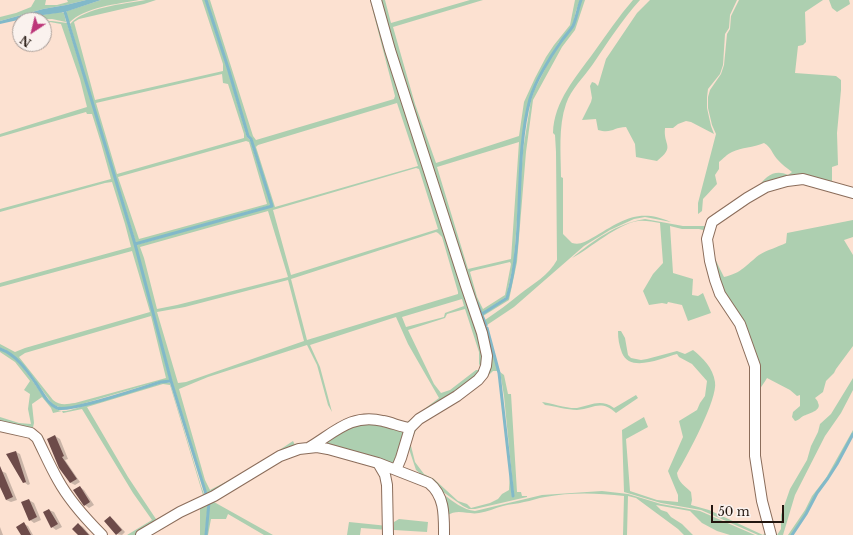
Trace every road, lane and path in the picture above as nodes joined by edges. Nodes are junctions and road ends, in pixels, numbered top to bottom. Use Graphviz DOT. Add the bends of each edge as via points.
graph roads {
  1 [pos="376,0"];
  2 [pos="853,193"];
  3 [pos="0,426"];
  4 [pos="410,428"];
  5 [pos="310,447"];
  6 [pos="378,463"];
  7 [pos="396,470"];
  8 [pos="102,535"];
  9 [pos="141,535"];
  10 [pos="388,535"];
  11 [pos="444,535"];
  12 [pos="771,535"];
  1 -- 4 [label="street" via="392,57 482,333 487,356 486,366 478,380 419,419"];
  2 -- 12 [label="street" via="803,179 766,187 712,222 707,239 710,261 720,294 740,324 755,366 755,456 762,501"];
  3 -- 8 [label="street" via="32,433 37,438 68,496"];
  4 -- 5 [label="street" via="384,421 362,419 338,428"];
  4 -- 7 [label="street"];
  5 -- 6 [label="street" via="328,449"];
  5 -- 9 [label="street" via="280,456 214,496"];
  6 -- 7 [label="street"];
  6 -- 10 [label="street" via="387,485"];
  7 -- 11 [label="street" via="429,483 435,488 443,507"];
}
